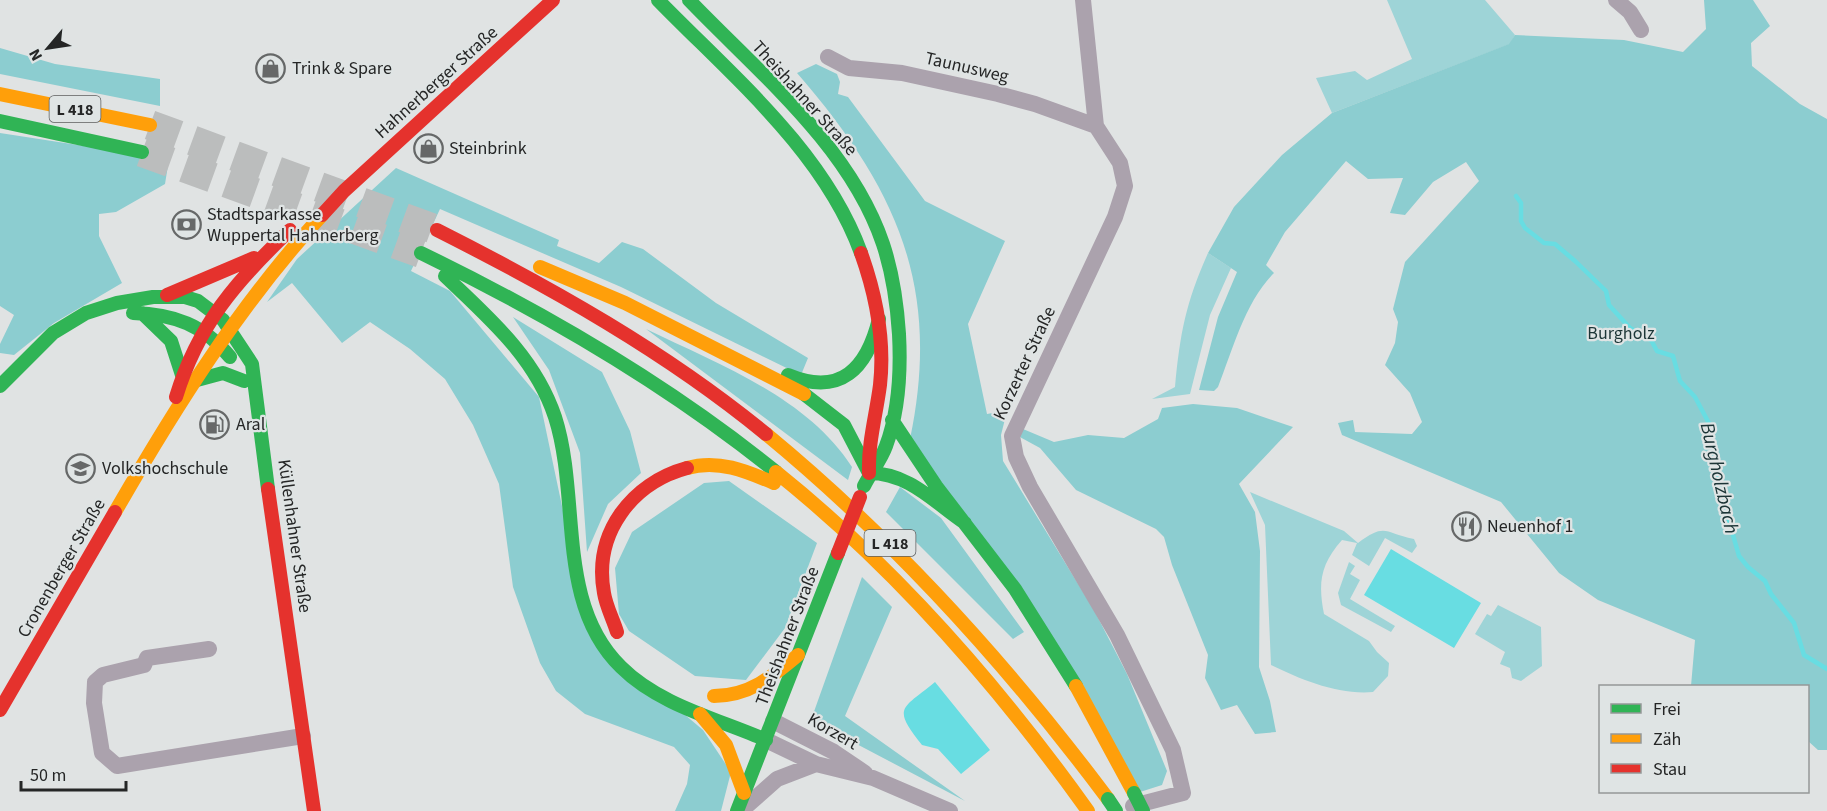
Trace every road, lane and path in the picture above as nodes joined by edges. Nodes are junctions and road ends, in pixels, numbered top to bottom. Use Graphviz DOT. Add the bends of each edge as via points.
graph roads {
  1 [pos="553,0"];
  2 [pos="658,0"];
  3 [pos="689,0"];
  4 [pos="1083,0"];
  5 [pos="1616,0"];
  6 [pos="714,27"];
  7 [pos="1641,30"];
  8 [pos="699,42"];
  9 [pos="828,57"];
  10 [pos="0,94"];
  11 [pos="0,121"];
  12 [pos="150,126"];
  13 [pos="1096,126"];
  14 [pos="142,152"];
  15 [pos="344,191"];
  16 [pos="269,249"];
  17 [pos="158,298"];
  18 [pos="213,311"];
  19 [pos="142,313"];
  20 [pos="879,319"];
  21 [pos="203,328"];
  22 [pos="231,330"];
  23 [pos="72,338"];
  24 [pos="221,345"];
  25 [pos="54,352"];
  26 [pos="758,369"];
  27 [pos="182,375"];
  28 [pos="12,376"];
  29 [pos="250,378"];
  30 [pos="197,380"];
  31 [pos="0,386"];
  32 [pos="172,414"];
  33 [pos="892,420"];
  34 [pos="869,473"];
  35 [pos="830,518"];
  36 [pos="965,523"];
  37 [pos="624,641"];
  38 [pos="209,648"];
  39 [pos="798,655"];
  40 [pos="744,708"];
  41 [pos="696,709"];
  42 [pos="0,710"];
  43 [pos="768,718"];
  44 [pos="303,736"];
  45 [pos="766,740"];
  46 [pos="816,764"];
  47 [pos="873,778"];
  48 [pos="744,793"];
  49 [pos="1112,807"];
  50 [pos="1086,808"];
  51 [pos="314,811"];
  52 [pos="737,811"];
  53 [pos="742,811"];
  54 [pos="950,811"];
  55 [pos="1143,811"];
  1 -- 15 [label="main road, Hahnerberger Straße"];
  2 -- 8 [label="main road, Theishahner Straße"];
  3 -- 6 [label="main road, Theishahner Straße"];
  4 -- 13 [label="street, Korzerter Straße"];
  5 -- 7 [label="street" via="1630,12"];
  6 -- 8 [label="main road" via="701,28"];
  6 -- 33 [label="main road, Theishahner Straße" via="822,140 846,169 868,211 890,260 898,297 899,382"];
  8 -- 20 [label="main road, Theishahner Straße" via="814,165 845,211 868,265"];
  9 -- 13 [label="street, Taunusweg" via="849,68 902,73 1007,96"];
  10 -- 12 [label="main road, L 418"];
  11 -- 14 [label="main road, L 418"];
  13 -- 49 [label="street, Korzerter Straße" via="1120,163 1125,186 1115,217 1012,436 1016,457 1030,487 1117,635 1173,750 1184,793"];
  15 -- 16 [label="main road, Hahnerberger Straße"];
  15 -- 22 [label="main road, Hahnerberger Straße" via="285,255 255,296 246,319"];
  16 -- 17 [label="main road"];
  16 -- 18 [label="main road, Hahnerberger Straße"];
  17 -- 18 [label="main road" via="199,301"];
  17 -- 28 [label="main road" via="109,304 73,319 39,344"];
  18 -- 21 [label="main road, Cronenberger Straße"];
  18 -- 22 [label="main road"];
  19 -- 21 [label="main road" via="180,318"];
  19 -- 23 [label="main road" via="108,318"];
  19 -- 27 [label="main road" via="171,341"];
  20 -- 26 [label="main road, L 418" via="865,359 842,378 813,383"];
  20 -- 34 [label="main road, Theishahner Straße" via="881,378 869,441"];
  21 -- 24 [label="main road"];
  21 -- 27 [label="main road, Cronenberger Straße"];
  22 -- 24 [label="main road, Cronenberger Straße"];
  22 -- 29 [label="main road" via="247,342"];
  24 -- 29 [label="main road"];
  24 -- 30 [label="main road, Cronenberger Straße"];
  25 -- 28 [label="main road" via="26,372"];
  26 -- 34 [label="main road, L 418" via="810,397 838,418 856,442"];
  26 -- 49 [label="main road, L 418" via="570,278 436,230 530,277 625,334 700,384 797,460 880,533 956,609 1050,720"];
  27 -- 32 [label="main road, Cronenberger Straße"];
  28 -- 31 [label="main road"];
  29 -- 30 [label="main road" via="223,373"];
  29 -- 44 [label="main road, Küllenhahner Straße" via="257,399"];
  30 -- 32 [label="main road, Cronenberger Straße"];
  32 -- 42 [label="main road, Cronenberger Straße"];
  33 -- 34 [label="main road, Theishahner Straße" via="885,450"];
  33 -- 36 [label="main road" via="912,454"];
  34 -- 36 [label="main road" via="887,472 902,478"];
  34 -- 39 [label="main road, Theishahner Straße, bridge"];
  35 -- 37 [label="main road, L 418" via="760,475 740,468 684,467 652,482 622,509 604,547 603,597"];
  35 -- 41 [label="main road, L 418" via="738,441 646,376 516,300 421,253 493,319 524,358 546,397 567,464 583,602 599,640 640,683"];
  35 -- 50 [label="main road, L 418" via="891,575 963,652 1034,736"];
  36 -- 55 [label="main road, bridge" via="1044,632"];
  38 -- 44 [label="street" via="147,658 144,665 103,675 95,682 94,703 102,753 117,766"];
  39 -- 40 [label="main road" via="760,686 732,697 709,694"];
  39 -- 43 [label="main road, Theishahner Straße"];
  41 -- 45 [label="main road, L 418"];
  41 -- 48 [label="main road, L 418" via="726,746"];
  43 -- 45 [label="main road, Theishahner Straße"];
  43 -- 47 [label="street, Korzert" via="834,752"];
  44 -- 51 [label="main road, Küllenhahner Straße"];
  45 -- 46 [label="street, Korzert"];
  45 -- 48 [label="main road, Theishahner Straße"];
  46 -- 47 [label="street, Korzert"];
  46 -- 53 [label="street" via="777,778"];
  47 -- 54 [label="street, Korzert"];
  48 -- 52 [label="main road, Theishahner Straße"];
}
